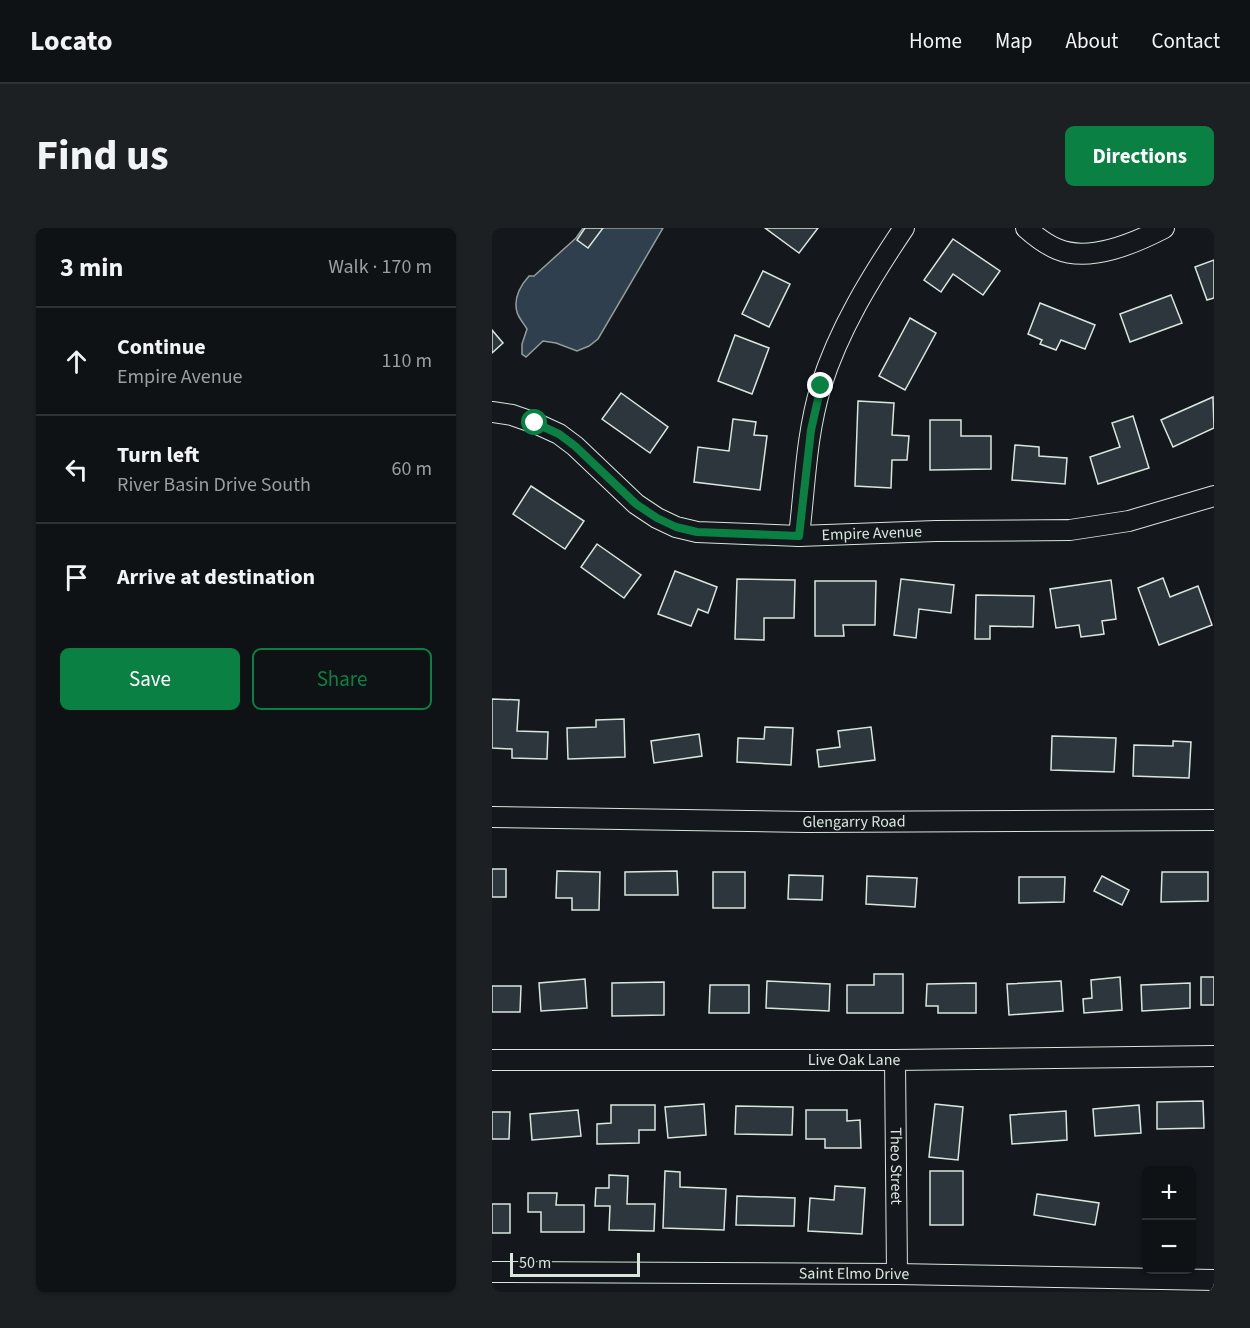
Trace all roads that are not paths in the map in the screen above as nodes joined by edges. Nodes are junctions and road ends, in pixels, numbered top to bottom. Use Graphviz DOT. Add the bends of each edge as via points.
graph roads {
  1 [pos="904,228"];
  2 [pos="1026,228"];
  3 [pos="1164,228"];
  4 [pos="492,412"];
  5 [pos="1214,496"];
  6 [pos="799,536"];
  7 [pos="492,817"];
  8 [pos="1214,820"];
  9 [pos="1214,1056"];
  10 [pos="492,1060"];
  11 [pos="896,1060"];
  12 [pos="492,1272"];
  13 [pos="897,1274"];
  14 [pos="1214,1280"];
  1 -- 6 [label="street" via="855,307 821,386 811,430"];
  2 -- 3 [label="street" via="1058,250 1082,253 1108,252"];
  4 -- 6 [label="street, Empire Avenue" via="512,415 559,434 636,504 676,527 697,532"];
  5 -- 6 [label="street, Empire Avenue" via="1129,521 1070,530"];
  7 -- 8 [label="street, Glengarry Road" via="807,822"];
  9 -- 11 [label="street, Live Oak Lane"];
  10 -- 11 [label="street, Live Oak Lane"];
  11 -- 13 [label="street, Theo Street"];
  12 -- 13 [label="street, Saint Elmo Drive"];
  13 -- 14 [label="street, Saint Elmo Drive"];
}
